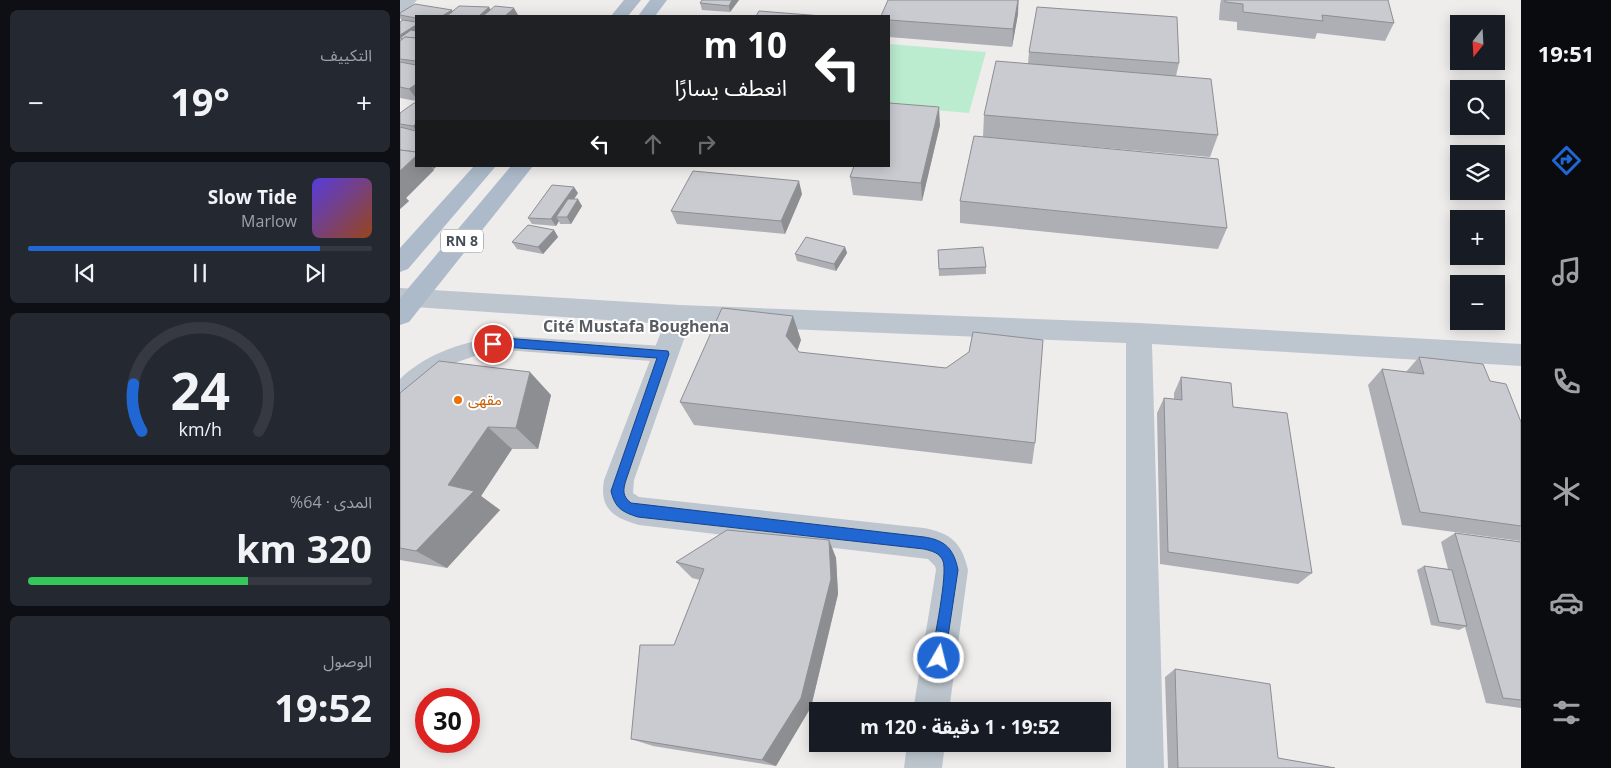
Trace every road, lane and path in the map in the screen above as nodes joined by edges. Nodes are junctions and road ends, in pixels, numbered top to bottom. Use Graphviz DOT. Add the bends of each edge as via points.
graph roads {
  1 [pos="410,0"];
  2 [pos="633,0"];
  3 [pos="659,0"];
  4 [pos="400,8"];
  5 [pos="620,15"];
  6 [pos="647,15"];
  7 [pos="485,167"];
  8 [pos="522,167"];
  9 [pos="400,263"];
  10 [pos="405,303"];
  11 [pos="680,315"];
  12 [pos="1140,333"];
  13 [pos="664,354"];
  14 [pos="1521,355"];
  15 [pos="400,390"];
  16 [pos="932,702"];
  17 [pos="925,752"];
  18 [pos="923,768"];
  19 [pos="1145,768"];
  1 -- 4 [label="street"];
  2 -- 5 [label="main road"];
  3 -- 6 [label="main road"];
  7 -- 9 [label="main road, RN 8"];
  8 -- 10 [label="main road, RN 8"];
  10 -- 11 [label="street"];
  11 -- 12 [label="street"];
  11 -- 13 [label="street"];
  12 -- 14 [label="street"];
  12 -- 19 [label="street"];
  13 -- 15 [label="lane" via="504,343 483,345 439,361"];
  13 -- 16 [label="street" via="619,480 619,501 638,511 935,545 944,551 952,570"];
  17 -- 18 [label="street"];
}
